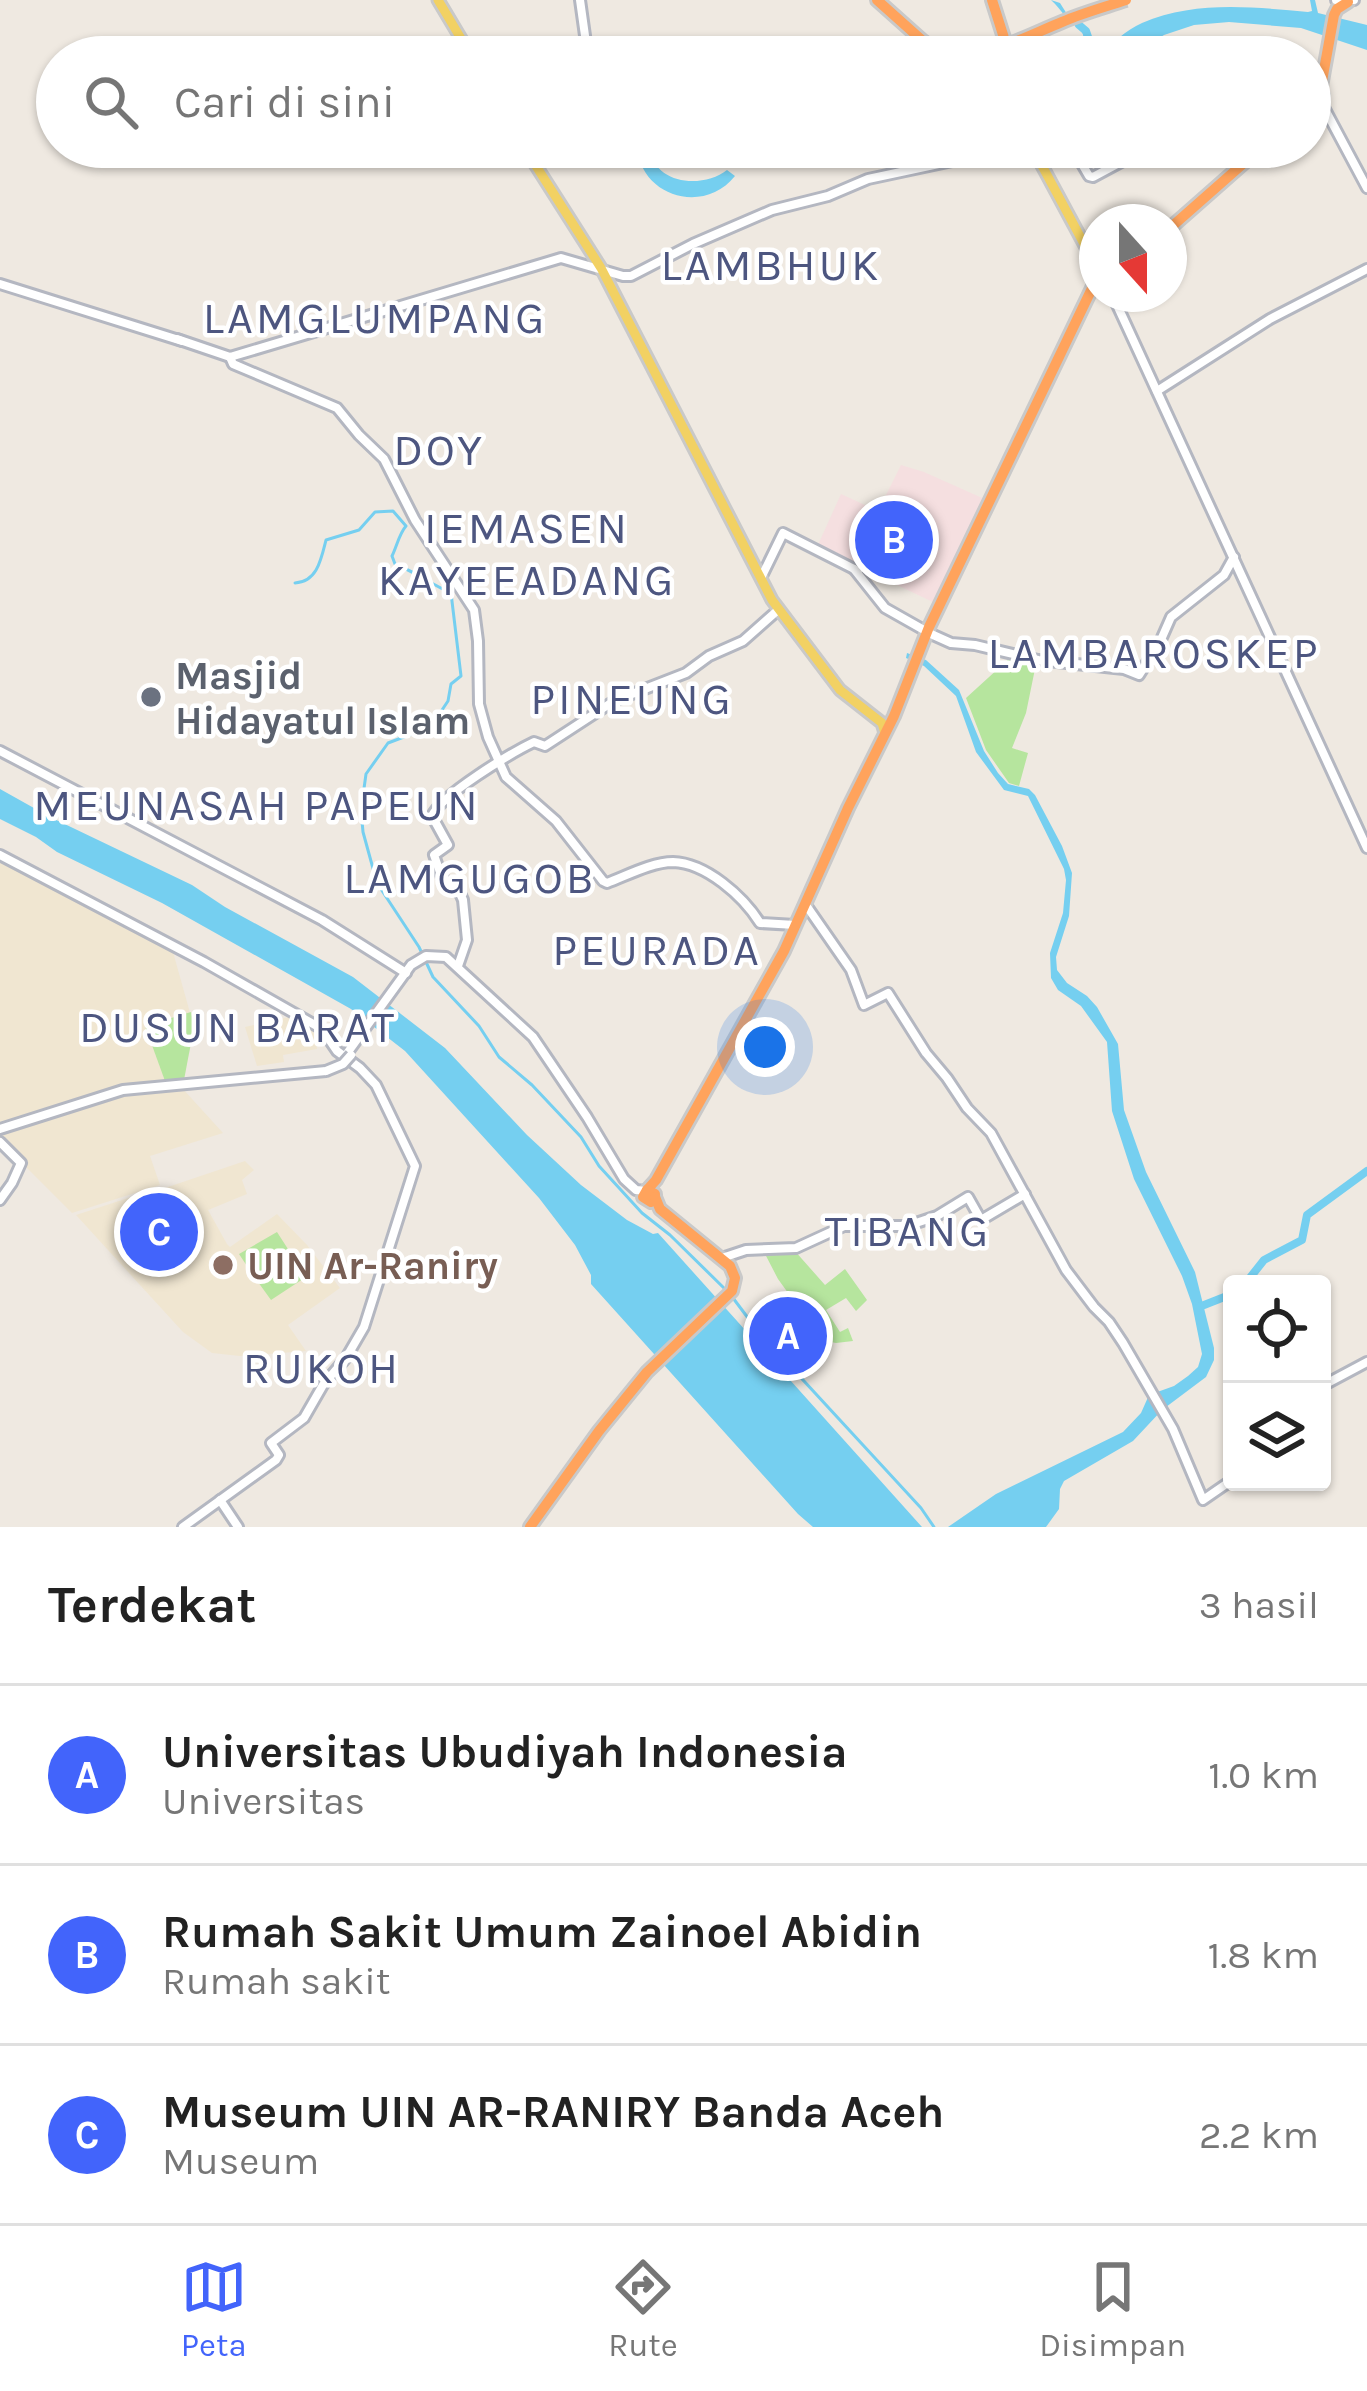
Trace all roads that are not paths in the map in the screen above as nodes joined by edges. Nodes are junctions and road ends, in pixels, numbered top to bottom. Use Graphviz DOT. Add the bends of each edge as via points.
graph roads {
  1 [pos="436,0"];
  2 [pos="580,0"];
  3 [pos="879,0"];
  4 [pos="993,0"];
  5 [pos="1122,0"];
  6 [pos="1343,0"];
  7 [pos="1068,18"];
  8 [pos="457,36"];
  9 [pos="585,36"];
  10 [pos="919,36"];
  11 [pos="1002,36"];
  12 [pos="1027,36"];
  13 [pos="1032,36"];
  14 [pos="1034,36"];
  15 [pos="1329,36"];
  16 [pos="1331,120"];
  17 [pos="1331,123"];
  18 [pos="539,168"];
  19 [pos="916,168"];
  20 [pos="1045,168"];
  21 [pos="1084,168"];
  22 [pos="1111,168"];
  23 [pos="1235,168"];
  24 [pos="1367,178"];
  25 [pos="1367,188"];
  26 [pos="552,189"];
  27 [pos="1187,211"];
  28 [pos="1079,233"];
  29 [pos="597,265"];
  30 [pos="1367,269"];
  31 [pos="623,277"];
  32 [pos="0,284"];
  33 [pos="612,285"];
  34 [pos="625,312"];
  35 [pos="1083,312"];
  36 [pos="1120,312"];
  37 [pos="234,354"];
  38 [pos="1157,392"];
  39 [pos="719,496"];
  40 [pos="1234,557"];
  41 [pos="761,569"];
  42 [pos="778,610"];
  43 [pos="927,639"];
  44 [pos="832,676"];
  45 [pos="894,716"];
  46 [pos="885,733"];
  47 [pos="0,751"];
  48 [pos="874,759"];
  49 [pos="499,762"];
  50 [pos="1367,848"];
  51 [pos="0,856"];
  52 [pos="808,908"];
  53 [pos="792,927"];
  54 [pos="430,957"];
  55 [pos="458,966"];
  56 [pos="410,969"];
  57 [pos="491,998"];
  58 [pos="756,1002"];
  59 [pos="325,1035"];
  60 [pos="350,1052"];
  61 [pos="322,1071"];
  62 [pos="363,1073"];
  63 [pos="586,1118"];
  64 [pos="0,1129"];
  65 [pos="0,1142"];
  66 [pos="1025,1194"];
  67 [pos="649,1196"];
  68 [pos="0,1200"];
  69 [pos="722,1258"];
  70 [pos="726,1296"];
  71 [pos="1367,1362"];
  72 [pos="1326,1383"];
  73 [pos="1223,1486"];
  74 [pos="220,1500"];
  75 [pos="183,1527"];
  76 [pos="238,1527"];
  77 [pos="530,1527"];
  1 -- 8 [label="main road"];
  2 -- 9 [label="street"];
  3 -- 10 [label="highway"];
  4 -- 11 [label="highway"];
  5 -- 7 [label="highway"];
  5 -- 7 [label="highway"];
  5 -- 12 [label="highway, bridge"];
  6 -- 15 [label="highway"];
  7 -- 13 [label="highway"];
  7 -- 14 [label="highway"];
  16 -- 24 [label="street"];
  17 -- 25 [label="street"];
  18 -- 26 [label="main road"];
  19 -- 31 [label="street" via="772,210"];
  20 -- 28 [label="main road"];
  21 -- 22 [label="street" via="1095,177"];
  23 -- 27 [label="highway"];
  26 -- 29 [label="main road"];
  26 -- 29 [label="main road"];
  29 -- 31 [label="street"];
  29 -- 33 [label="main road"];
  29 -- 34 [label="main road"];
  29 -- 37 [label="street" via="566,257"];
  30 -- 38 [label="street"];
  31 -- 33 [label="main road"];
  32 -- 37 [label="street"];
  33 -- 34 [label="main road"];
  34 -- 39 [label="main road"];
  35 -- 43 [label="highway"];
  36 -- 38 [label="street"];
  37 -- 49 [label="street" via="233,364 339,409 386,463 474,610 477,695"];
  38 -- 40 [label="street"];
  39 -- 41 [label="main road"];
  39 -- 42 [label="main road"];
  40 -- 43 [label="street" via="1224,575 1171,617 1138,675"];
  40 -- 50 [label="street"];
  41 -- 43 [label="street" via="783,533 854,569"];
  41 -- 44 [label="main road"];
  42 -- 44 [label="main road"];
  42 -- 49 [label="street" via="748,638 686,673 614,700 544,746 532,742"];
  43 -- 45 [label="highway"];
  43 -- 48 [label="highway"];
  44 -- 45 [label="main road"];
  44 -- 46 [label="main road"];
  45 -- 46 [label="highway"];
  46 -- 48 [label="highway"];
  47 -- 56 [label="street"];
  48 -- 52 [label="highway"];
  48 -- 53 [label="highway"];
  49 -- 53 [label="street" via="604,883 682,864 722,881 760,923"];
  49 -- 55 [label="street" via="432,814 448,842 434,855 438,869 463,900 466,940"];
  51 -- 59 [label="street"];
  52 -- 58 [label="highway"];
  52 -- 66 [label="street" via="863,1005 889,993 991,1133"];
  53 -- 58 [label="highway"];
  54 -- 55 [label="street"];
  54 -- 56 [label="street"];
  54 -- 57 [label="street"];
  55 -- 57 [label="street"];
  56 -- 60 [label="street"];
  57 -- 63 [label="street"];
  58 -- 67 [label="highway"];
  59 -- 60 [label="street"];
  59 -- 61 [label="street" via="334,1061"];
  59 -- 62 [label="street"];
  60 -- 61 [label="street, bridge"];
  61 -- 62 [label="street"];
  61 -- 64 [label="street" via="131,1087"];
  62 -- 74 [label="street" via="416,1167 369,1317 304,1418 271,1443 276,1460"];
  63 -- 67 [label="street" via="624,1179"];
  63 -- 67 [label="street" via="614,1170 632,1191"];
  65 -- 68 [label="street" via="20,1163"];
  66 -- 69 [label="street" via="981,1220 968,1197 907,1226 844,1226 796,1248"];
  66 -- 73 [label="street" via="1073,1282 1136,1364 1202,1500"];
  67 -- 69 [label="highway"];
  67 -- 70 [label="highway" via="726,1266"];
  69 -- 70 [label="highway" via="734,1275"];
  70 -- 77 [label="highway" via="652,1365"];
  71 -- 72 [label="street"];
  74 -- 75 [label="street"];
  74 -- 76 [label="street"];
}
